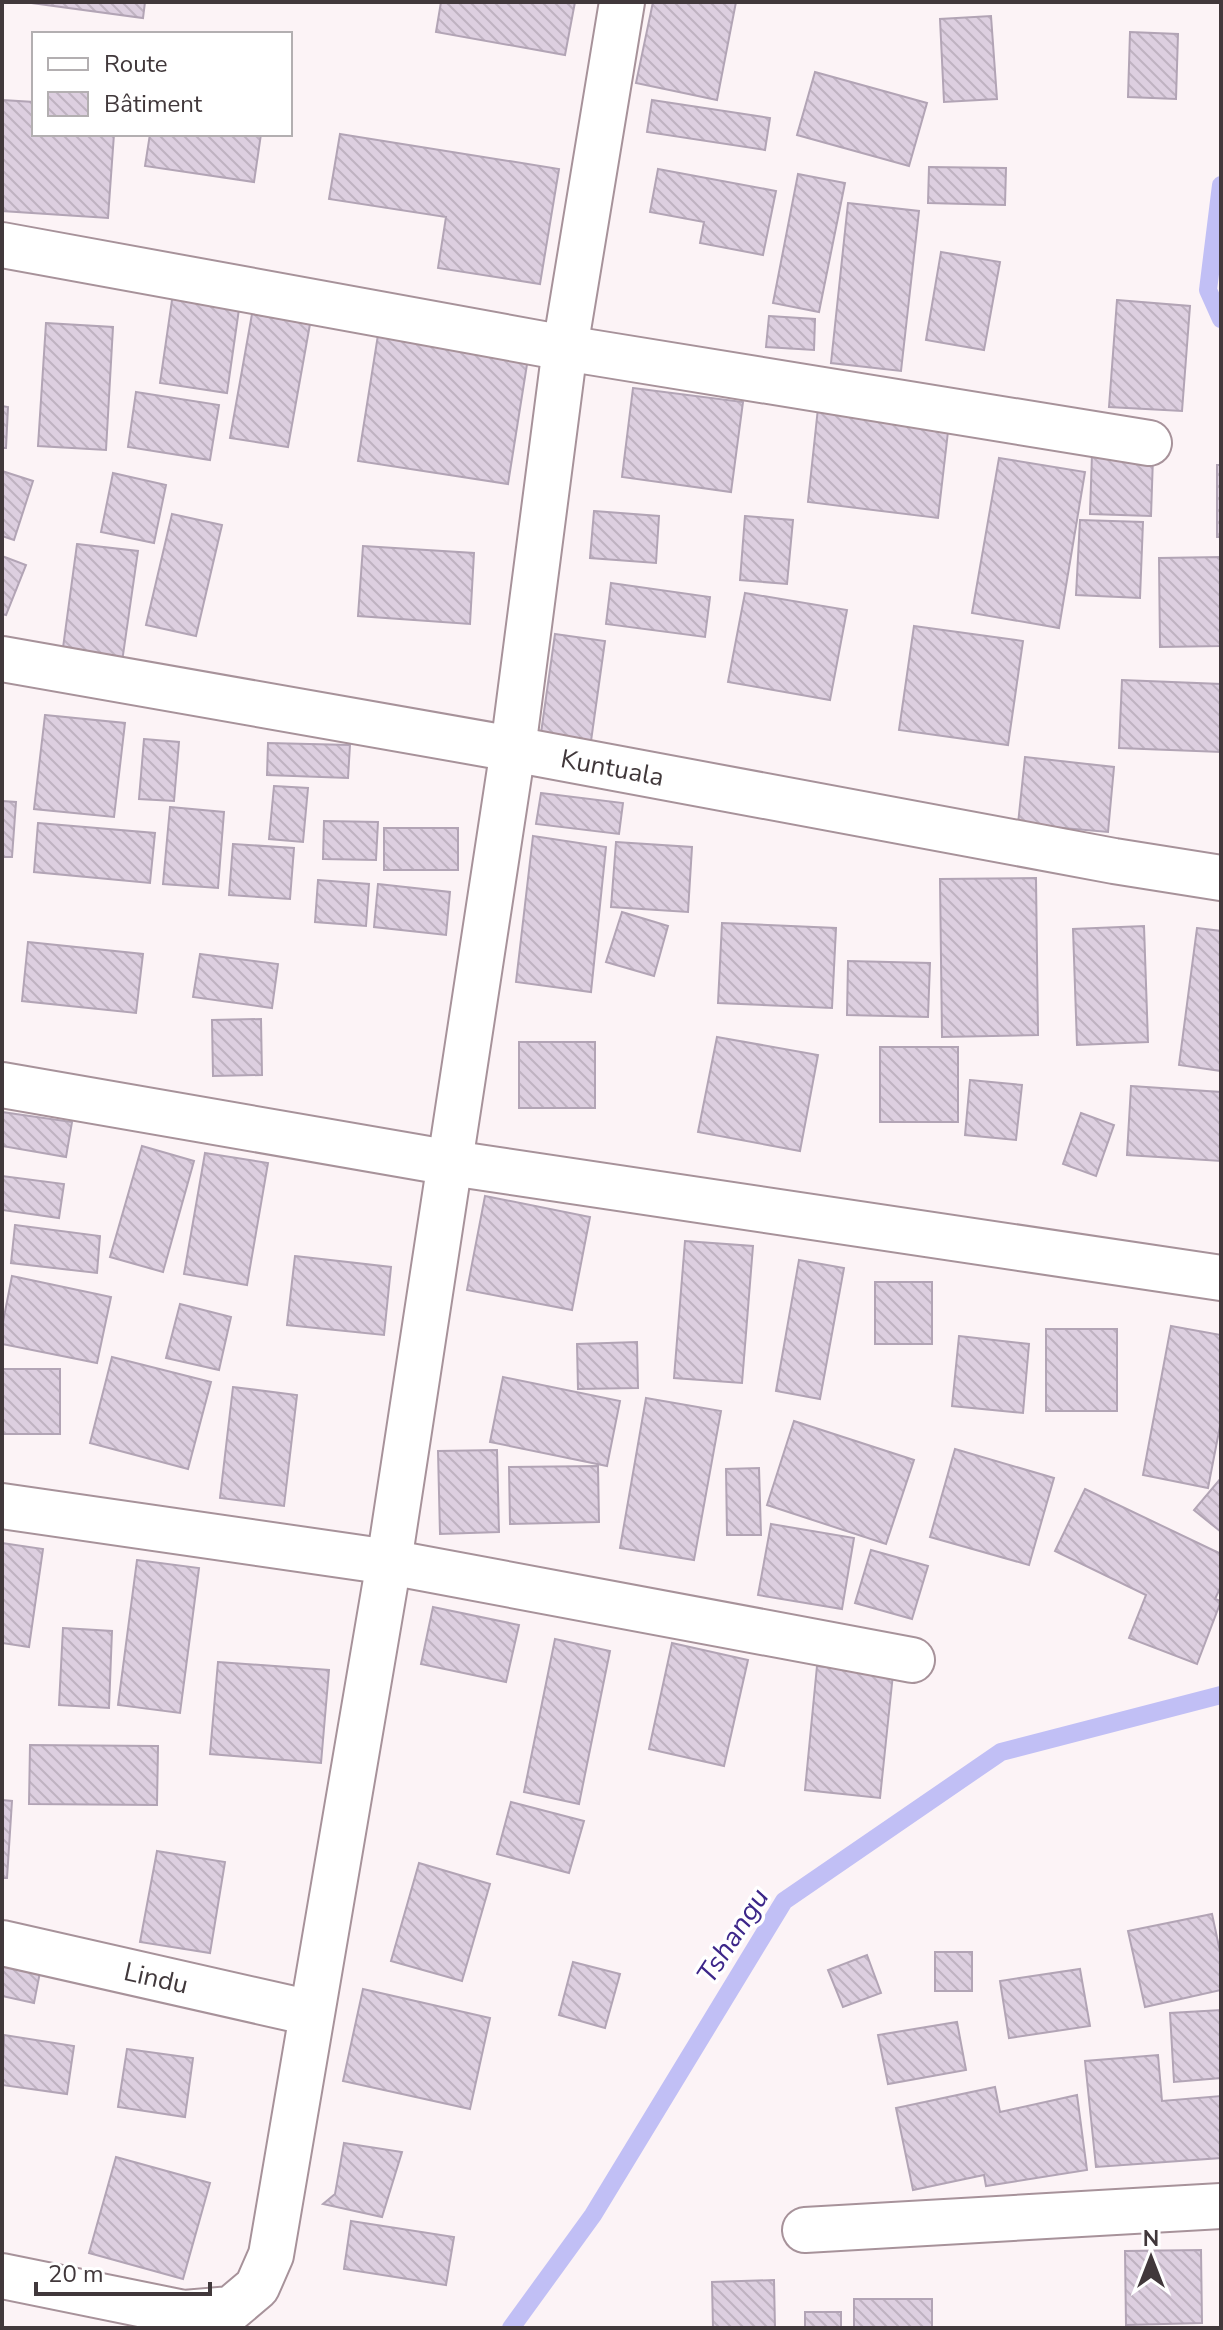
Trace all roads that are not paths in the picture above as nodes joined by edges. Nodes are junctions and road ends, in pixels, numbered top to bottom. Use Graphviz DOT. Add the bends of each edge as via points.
graph roads {
  1 [pos="622,2"];
  2 [pos="2,245"];
  3 [pos="565,348"];
  4 [pos="1149,443"];
  5 [pos="2,659"];
  6 [pos="513,749"];
  7 [pos="1221,878"];
  8 [pos="2,1085"];
  9 [pos="451,1163"];
  10 [pos="1221,1278"];
  11 [pos="2,1506"];
  12 [pos="389,1562"];
  13 [pos="912,1660"];
  14 [pos="2,1943"];
  15 [pos="311,2013"];
  16 [pos="1221,2206"];
  17 [pos="805,2230"];
  18 [pos="2,2276"];
  1 -- 3 [label="street"];
  2 -- 3 [label="street"];
  3 -- 4 [label="street"];
  3 -- 6 [label="street"];
  5 -- 6 [label="street, Kuntuala"];
  6 -- 7 [label="street, Kuntuala"];
  6 -- 9 [label="street"];
  8 -- 9 [label="street"];
  9 -- 10 [label="street"];
  9 -- 12 [label="street"];
  11 -- 12 [label="street"];
  12 -- 13 [label="street"];
  12 -- 15 [label="street"];
  14 -- 15 [label="street, Lindu"];
  15 -- 18 [label="street" via="271,2255 257,2287 231,2309 184,2313"];
  16 -- 17 [label="street"];
}
